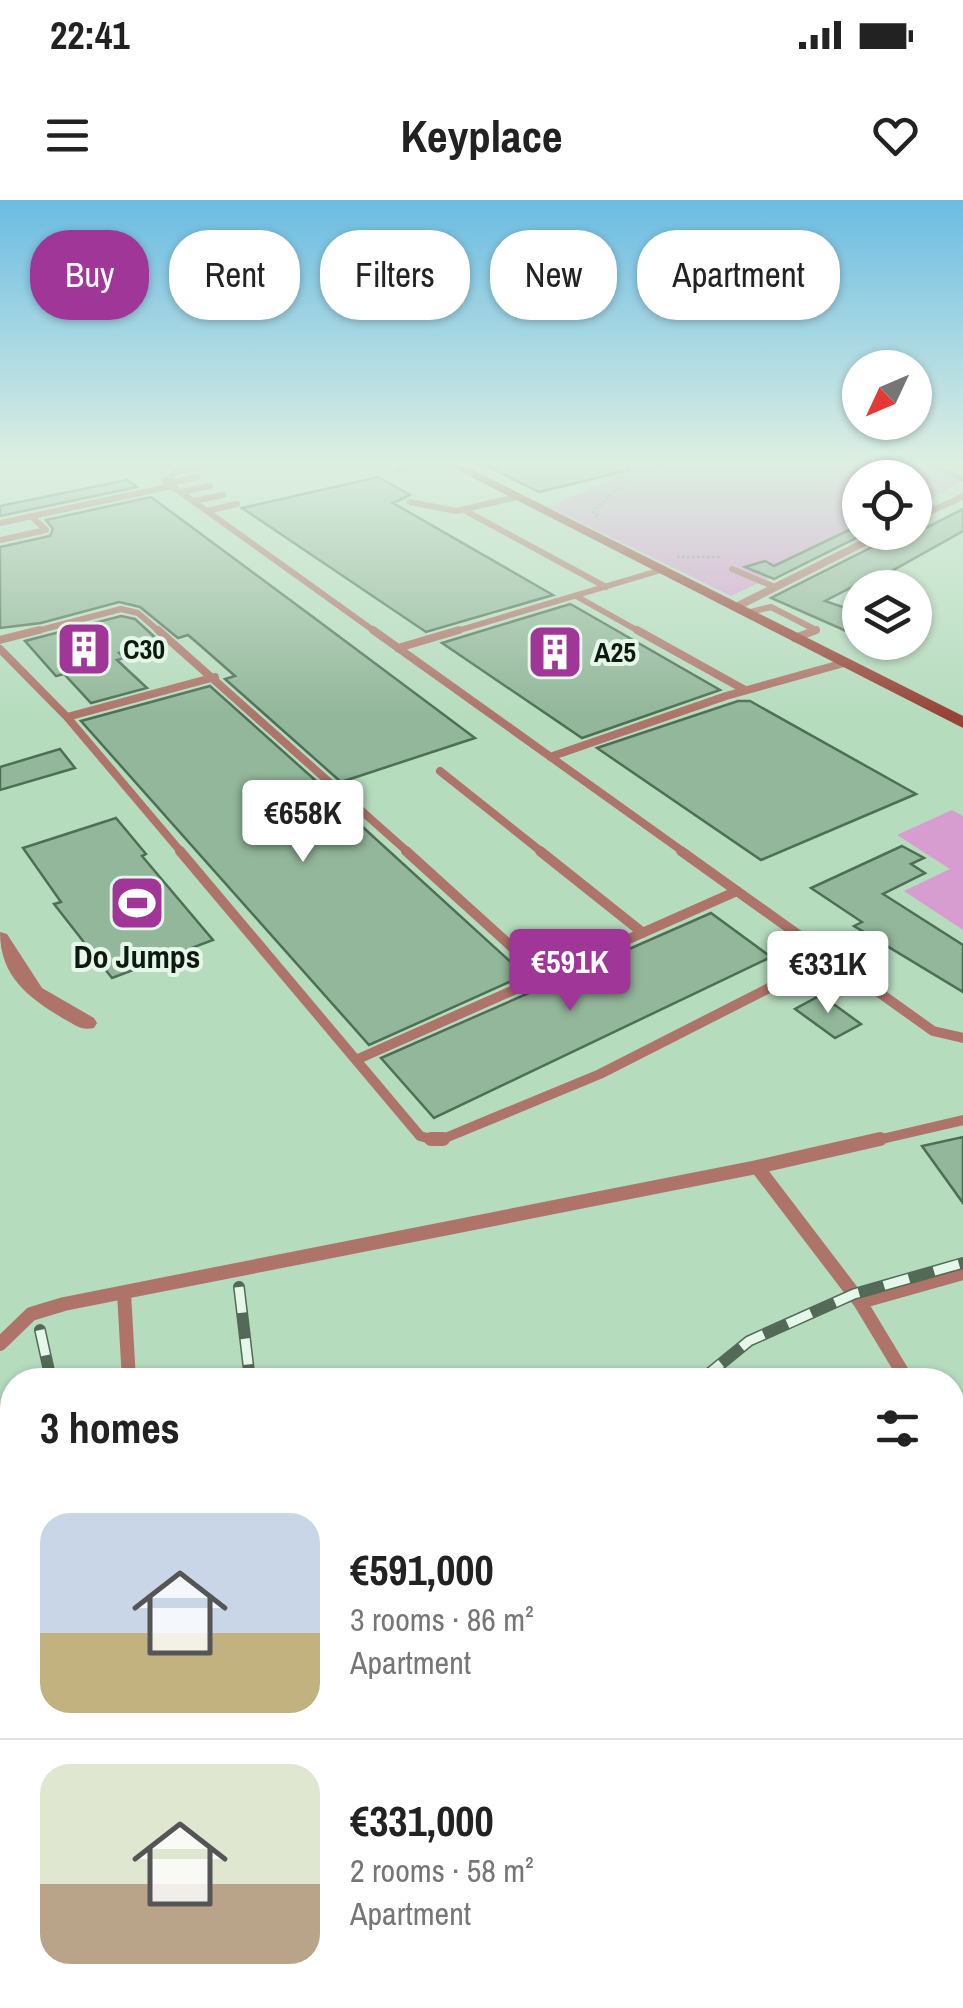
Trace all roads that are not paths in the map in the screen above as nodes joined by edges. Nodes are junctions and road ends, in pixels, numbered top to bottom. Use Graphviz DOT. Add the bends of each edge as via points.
graph roads {
  1 [pos="256,546"];
  2 [pos="531,546"];
  3 [pos="614,546"];
  4 [pos="850,550"];
  5 [pos="732,569"];
  6 [pos="661,570"];
  7 [pos="606,587"];
  8 [pos="775,587"];
  9 [pos="576,596"];
  10 [pos="740,610"];
  11 [pos="795,638"];
  12 [pos="0,640"];
  13 [pos="398,648"];
  14 [pos="0,650"];
  15 [pos="844,663"];
  16 [pos="215,677"];
  17 [pos="745,690"];
  18 [pos="67,717"];
  19 [pos="963,723"];
  20 [pos="550,757"];
  21 [pos="440,771"];
  22 [pos="737,891"];
  23 [pos="643,933"];
  24 [pos="0,938"];
  25 [pos="830,957"];
  26 [pos="545,977"];
  27 [pos="86,1023"];
  28 [pos="963,1038"];
  29 [pos="358,1060"];
  30 [pos="963,1120"];
  31 [pos="757,1167"];
  32 [pos="963,1273"];
  33 [pos="124,1292"];
  34 [pos="860,1302"];
  35 [pos="0,1344"];
  36 [pos="128,1368"];
  37 [pos="900,1368"];
  1 -- 13 [label="lane"];
  2 -- 7 [label="lane"];
  3 -- 6 [label="main road"];
  4 -- 8 [label="street"];
  5 -- 8 [label="lane"];
  6 -- 7 [label="lane"];
  6 -- 10 [label="main road"];
  7 -- 9 [label="lane"];
  8 -- 10 [label="street"];
  9 -- 13 [label="lane"];
  9 -- 17 [label="lane"];
  10 -- 11 [label="main road"];
  10 -- 11 [label="lane" via="770,607 816,630"];
  11 -- 15 [label="main road"];
  12 -- 16 [label="lane" via="121,608 138,613"];
  13 -- 20 [label="lane"];
  14 -- 18 [label="lane"];
  15 -- 17 [label="lane"];
  15 -- 19 [label="main road"];
  16 -- 18 [label="lane"];
  16 -- 26 [label="lane"];
  17 -- 20 [label="lane"];
  18 -- 29 [label="lane"];
  20 -- 22 [label="lane"];
  21 -- 23 [label="lane"];
  22 -- 23 [label="lane"];
  22 -- 25 [label="lane"];
  23 -- 26 [label="lane"];
  24 -- 27 [label="street" via="35,993"];
  25 -- 28 [label="lane" via="933,1031"];
  25 -- 29 [label="lane" via="600,1074 438,1141 420,1136"];
  26 -- 29 [label="lane"];
  30 -- 31 [label="lane"];
  31 -- 33 [label="lane"];
  31 -- 34 [label="lane"];
  32 -- 34 [label="lane"];
  33 -- 35 [label="lane" via="31,1314"];
  33 -- 36 [label="lane"];
  34 -- 37 [label="lane"];
}
